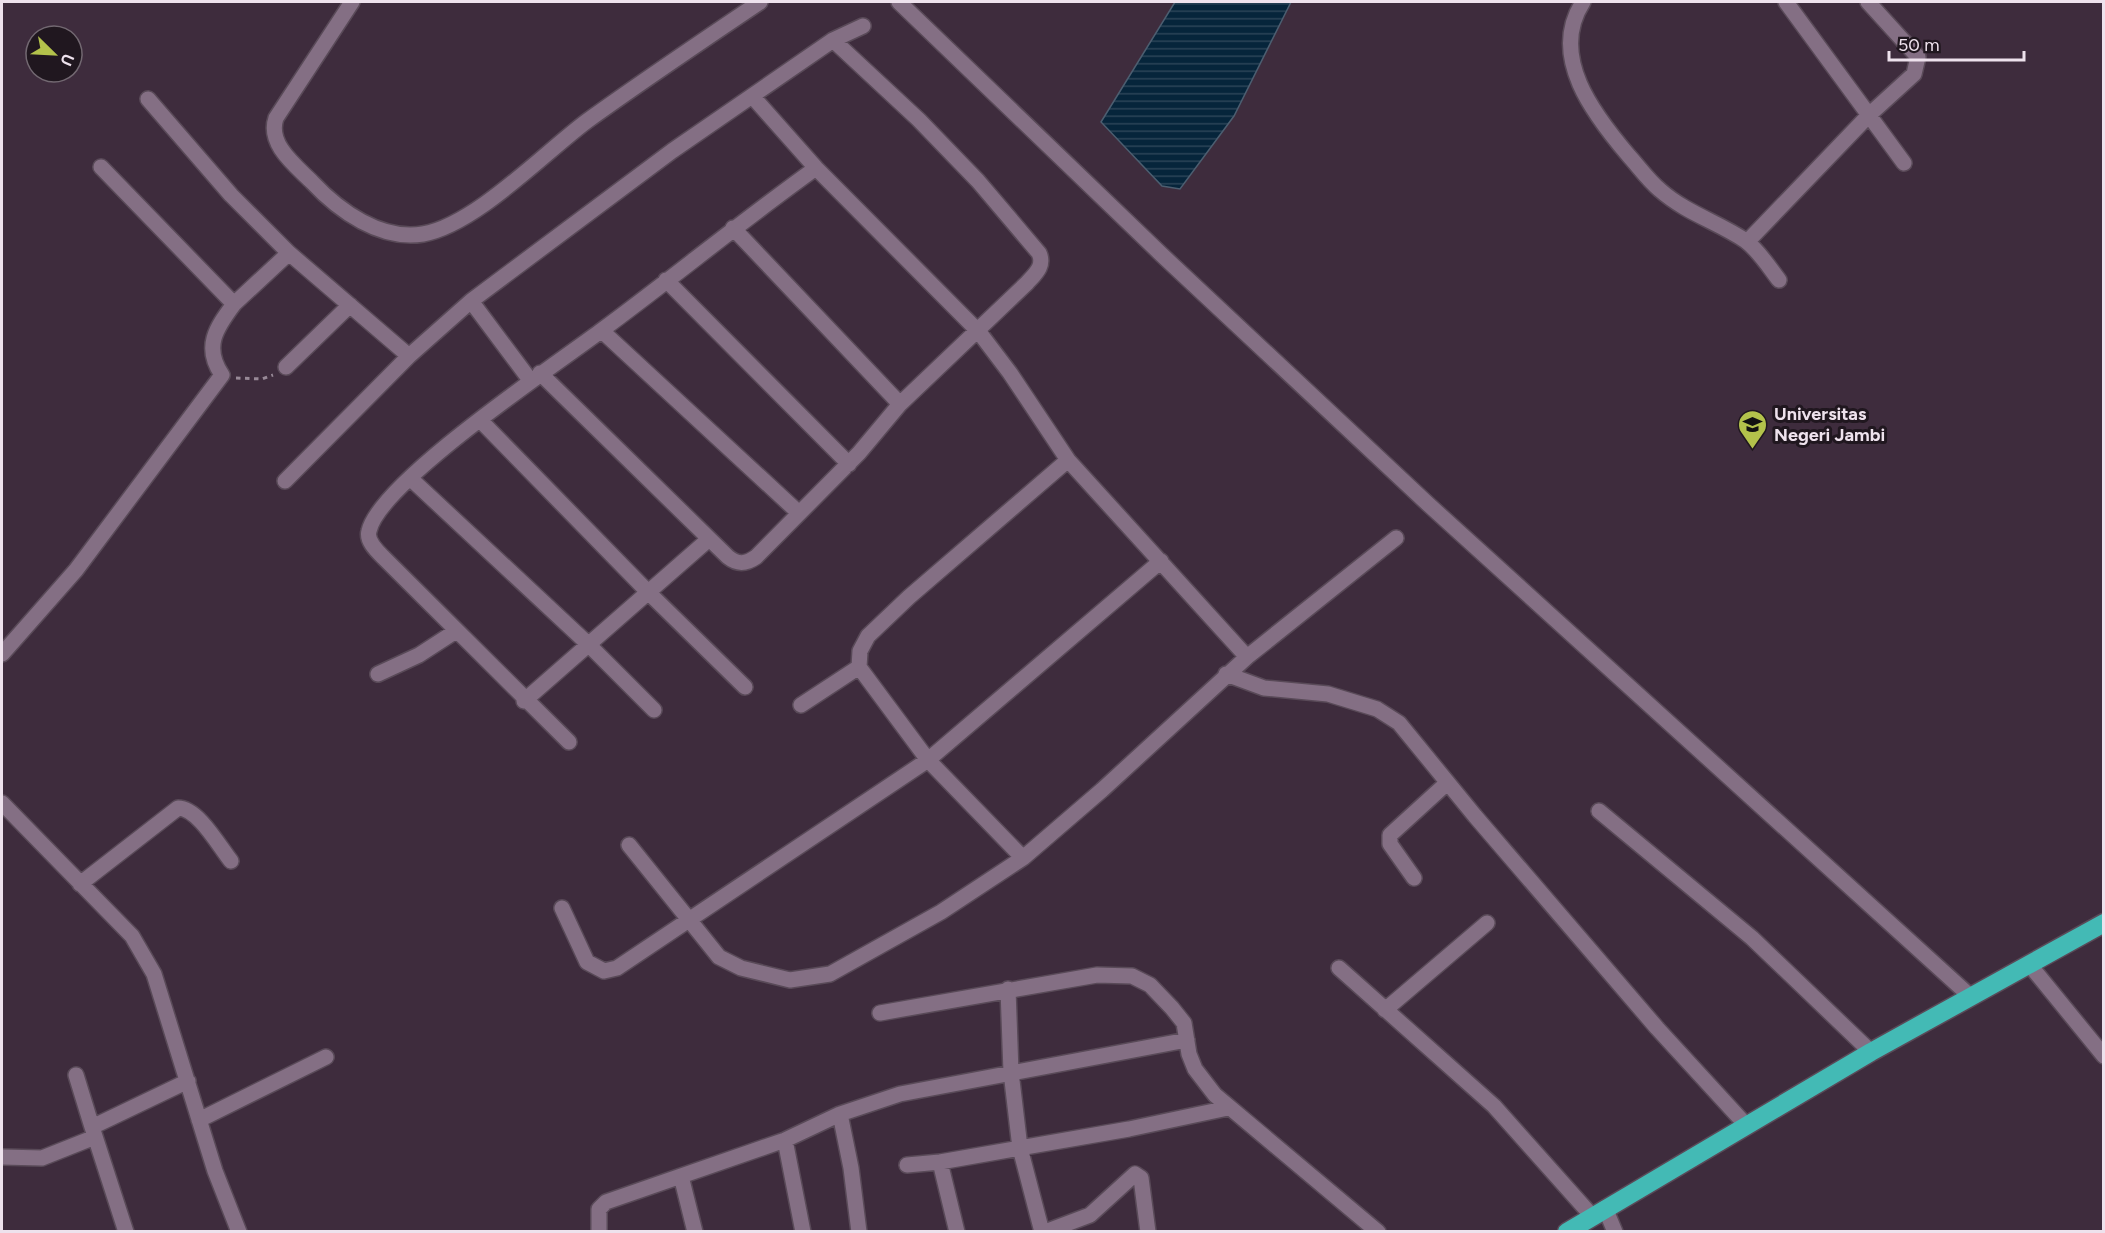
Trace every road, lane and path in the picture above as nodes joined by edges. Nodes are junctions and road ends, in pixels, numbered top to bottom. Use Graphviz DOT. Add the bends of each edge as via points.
graph roads {
  1 [pos="352,2"];
  2 [pos="760,2"];
  3 [pos="899,2"];
  4 [pos="1583,2"];
  5 [pos="1786,2"];
  6 [pos="1868,2"];
  7 [pos="863,26"];
  8 [pos="833,40"];
  9 [pos="753,97"];
  10 [pos="148,99"];
  11 [pos="1869,115"];
  12 [pos="1904,163"];
  13 [pos="101,167"];
  14 [pos="816,168"];
  15 [pos="733,228"];
  16 [pos="1748,242"];
  17 [pos="289,253"];
  18 [pos="666,280"];
  19 [pos="1779,280"];
  20 [pos="471,301"];
  21 [pos="234,304"];
  22 [pos="350,305"];
  23 [pos="602,331"];
  24 [pos="979,332"];
  25 [pos="409,356"];
  26 [pos="286,367"];
  27 [pos="222,375"];
  28 [pos="535,377"];
  29 [pos="900,404"];
  30 [pos="480,420"];
  31 [pos="1068,460"];
  32 [pos="849,464"];
  33 [pos="410,478"];
  34 [pos="285,481"];
  35 [pos="799,513"];
  36 [pos="1396,538"];
  37 [pos="709,539"];
  38 [pos="1161,561"];
  39 [pos="649,593"];
  40 [pos="456,631"];
  41 [pos="587,643"];
  42 [pos="2,654"];
  43 [pos="1247,657"];
  44 [pos="859,668"];
  45 [pos="378,674"];
  46 [pos="1227,674"];
  47 [pos="745,687"];
  48 [pos="524,700"];
  49 [pos="801,705"];
  50 [pos="654,710"];
  51 [pos="568,742"];
  52 [pos="928,760"];
  53 [pos="1447,783"];
  54 [pos="2,803"];
  55 [pos="1599,811"];
  56 [pos="629,845"];
  57 [pos="1023,858"];
  58 [pos="231,861"];
  59 [pos="1414,878"];
  60 [pos="80,884"];
  61 [pos="562,908"];
  62 [pos="689,919"];
  63 [pos="2103,923"];
  64 [pos="1487,924"];
  65 [pos="2030,964"];
  66 [pos="1339,968"];
  67 [pos="1008,989"];
  68 [pos="1970,996"];
  69 [pos="1385,1010"];
  70 [pos="880,1013"];
  71 [pos="1187,1040"];
  72 [pos="1871,1052"];
  73 [pos="2103,1056"];
  74 [pos="326,1057"];
  75 [pos="1011,1072"];
  76 [pos="76,1075"];
  77 [pos="188,1081"];
  78 [pos="1228,1108"];
  79 [pos="840,1114"];
  80 [pos="200,1120"];
  81 [pos="1746,1125"];
  82 [pos="93,1132"];
  83 [pos="785,1140"];
  84 [pos="1020,1148"];
  85 [pos="2,1157"];
  86 [pos="940,1162"];
  87 [pos="907,1164"];
  88 [pos="681,1176"];
  89 [pos="1599,1212"];
  90 [pos="126,1232"];
  91 [pos="239,1232"];
  92 [pos="598,1232"];
  93 [pos="695,1232"];
  94 [pos="803,1232"];
  95 [pos="859,1232"];
  96 [pos="957,1232"];
  97 [pos="1044,1232"];
  98 [pos="1148,1232"];
  99 [pos="1378,1232"];
  100 [pos="1567,1232"];
  101 [pos="1615,1232"];
  1 -- 2 [label="street" via="276,118 274,132 285,154 339,207 381,229 408,234 432,231 474,210 586,122"];
  3 -- 68 [label="street" via="1420,496"];
  4 -- 16 [label="street" via="1574,15 1570,47 1574,73 1598,119 1658,189 1687,211"];
  5 -- 11 [label="street"];
  6 -- 11 [label="street" via="1918,57 1914,74"];
  7 -- 8 [label="street"];
  8 -- 9 [label="street"];
  8 -- 24 [label="street" via="919,120 1041,256 1035,274"];
  9 -- 14 [label="street"];
  9 -- 20 [label="street"];
  10 -- 17 [label="street" via="231,195"];
  11 -- 12 [label="street"];
  11 -- 16 [label="street"];
  13 -- 21 [label="street"];
  14 -- 15 [label="street"];
  14 -- 24 [label="street"];
  15 -- 18 [label="street"];
  15 -- 29 [label="street"];
  16 -- 19 [label="street"];
  17 -- 21 [label="street"];
  17 -- 22 [label="street"];
  18 -- 23 [label="street"];
  18 -- 32 [label="street"];
  20 -- 25 [label="street"];
  20 -- 28 [label="street"];
  21 -- 27 [label="street" via="212,339 212,352"];
  22 -- 25 [label="street"];
  22 -- 26 [label="street"];
  23 -- 28 [label="street"];
  23 -- 35 [label="street"];
  24 -- 29 [label="street"];
  24 -- 31 [label="street"];
  25 -- 34 [label="street"];
  26 -- 27 [label="path" via="262,379"];
  27 -- 42 [label="street" via="76,570"];
  28 -- 30 [label="street"];
  28 -- 37 [label="street"];
  29 -- 32 [label="street"];
  30 -- 33 [label="street"];
  30 -- 39 [label="street"];
  31 -- 38 [label="street"];
  31 -- 44 [label="street" via="868,636 860,651"];
  32 -- 35 [label="street"];
  33 -- 40 [label="street" via="376,517 369,536 378,552"];
  33 -- 41 [label="street"];
  35 -- 37 [label="street" via="746,563 732,560"];
  36 -- 43 [label="street"];
  37 -- 39 [label="street"];
  38 -- 43 [label="street"];
  38 -- 52 [label="street"];
  39 -- 41 [label="street"];
  39 -- 47 [label="street"];
  40 -- 45 [label="street" via="419,655"];
  40 -- 48 [label="street"];
  41 -- 48 [label="street"];
  41 -- 50 [label="street"];
  43 -- 46 [label="street"];
  44 -- 49 [label="street"];
  44 -- 52 [label="street"];
  46 -- 53 [label="street" via="1264,688 1328,694 1384,712 1399,723"];
  46 -- 57 [label="street"];
  48 -- 51 [label="street"];
  52 -- 57 [label="street"];
  52 -- 62 [label="street"];
  53 -- 59 [label="street" via="1390,835 1390,844"];
  53 -- 81 [label="street" via="1657,1028"];
  54 -- 60 [label="street"];
  55 -- 72 [label="street" via="1752,938"];
  56 -- 62 [label="street"];
  57 -- 62 [label="street" via="856,961 830,974 802,980 728,962 713,951"];
  58 -- 60 [label="street" via="195,815 178,808"];
  60 -- 77 [label="street" via="145,954"];
  61 -- 62 [label="street" via="587,962 604,971 625,964"];
  63 -- 65 [label="highway"];
  64 -- 69 [label="street"];
  65 -- 68 [label="highway"];
  65 -- 73 [label="street"];
  66 -- 69 [label="street"];
  67 -- 70 [label="street"];
  67 -- 71 [label="street" via="1125,974 1149,985 1172,1008 1184,1023"];
  67 -- 75 [label="street"];
  68 -- 72 [label="highway"];
  69 -- 89 [label="street" via="1494,1106"];
  71 -- 75 [label="street"];
  71 -- 78 [label="street" via="1195,1070"];
  72 -- 81 [label="highway"];
  74 -- 80 [label="street"];
  75 -- 79 [label="street" via="900,1094"];
  75 -- 84 [label="street"];
  76 -- 82 [label="street"];
  77 -- 80 [label="street"];
  77 -- 82 [label="street"];
  78 -- 84 [label="street"];
  78 -- 99 [label="street"];
  79 -- 83 [label="street"];
  79 -- 95 [label="street"];
  80 -- 91 [label="street" via="214,1171"];
  81 -- 89 [label="highway"];
  82 -- 85 [label="street" via="42,1158"];
  82 -- 90 [label="street"];
  83 -- 88 [label="street"];
  83 -- 94 [label="street"];
  84 -- 86 [label="street"];
  84 -- 97 [label="street"];
  86 -- 87 [label="street"];
  86 -- 96 [label="street"];
  88 -- 92 [label="street" via="603,1203 598,1212"];
  88 -- 93 [label="street"];
  89 -- 100 [label="highway"];
  89 -- 101 [label="street"];
  97 -- 98 [label="street" via="1090,1215 1135,1174 1142,1180"];
}
